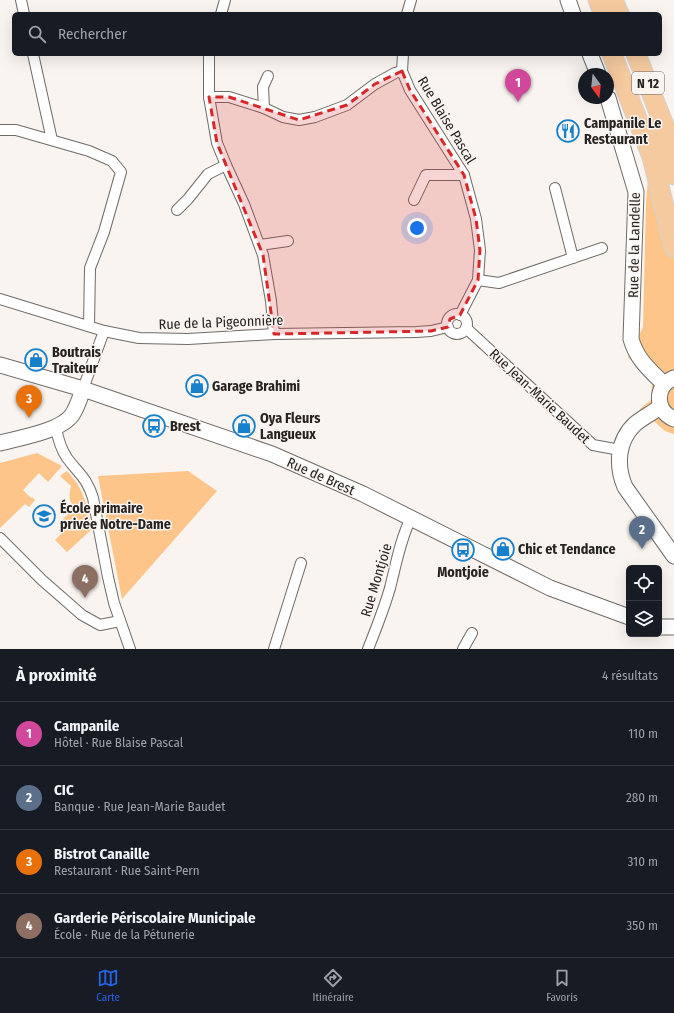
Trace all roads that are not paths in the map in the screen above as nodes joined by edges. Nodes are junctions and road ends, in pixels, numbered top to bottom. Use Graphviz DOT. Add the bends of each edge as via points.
graph roads {
  1 [pos="21,0"];
  2 [pos="225,0"];
  3 [pos="409,0"];
  4 [pos="568,0"];
  5 [pos="590,0"];
  6 [pos="598,0"];
  7 [pos="613,0"];
  8 [pos="24,12"];
  9 [pos="222,12"];
  10 [pos="407,12"];
  11 [pos="572,12"];
  12 [pos="595,12"];
  13 [pos="603,12"];
  14 [pos="618,12"];
  15 [pos="33,56"];
  16 [pos="210,56"];
  17 [pos="403,56"];
  18 [pos="591,56"];
  19 [pos="613,56"];
  20 [pos="622,56"];
  21 [pos="637,56"];
  22 [pos="596,68"];
  23 [pos="402,71"];
  24 [pos="268,76"];
  25 [pos="209,97"];
  26 [pos="610,104"];
  27 [pos="264,108"];
  28 [pos="660,111"];
  29 [pos="674,129"];
  30 [pos="0,130"];
  31 [pos="52,140"];
  32 [pos="674,150"];
  33 [pos="226,165"];
  34 [pos="464,175"];
  35 [pos="674,175"];
  36 [pos="555,188"];
  37 [pos="414,200"];
  38 [pos="177,210"];
  39 [pos="288,241"];
  40 [pos="260,245"];
  41 [pos="674,247"];
  42 [pos="602,248"];
  43 [pos="573,258"];
  44 [pos="478,280"];
  45 [pos="0,299"];
  46 [pos="460,315"];
  47 [pos="89,326"];
  48 [pos="448,327"];
  49 [pos="466,328"];
  50 [pos="104,331"];
  51 [pos="274,334"];
  52 [pos="0,365"];
  53 [pos="669,381"];
  54 [pos="83,390"];
  55 [pos="660,407"];
  56 [pos="674,419"];
  57 [pos="56,428"];
  58 [pos="0,443"];
  59 [pos="620,450"];
  60 [pos="411,518"];
  61 [pos="0,538"];
  62 [pos="674,556"];
  63 [pos="300,563"];
  64 [pos="626,617"];
  65 [pos="120,621"];
  66 [pos="662,626"];
  67 [pos="674,627"];
  68 [pos="472,633"];
  69 [pos="130,649"];
  70 [pos="274,649"];
  71 [pos="368,649"];
  72 [pos="463,649"];
  1 -- 8 [label="street"];
  2 -- 9 [label="street"];
  3 -- 10 [label="street"];
  4 -- 11 [label="main road"];
  5 -- 12 [label="highway"];
  6 -- 13 [label="highway"];
  7 -- 14 [label="highway"];
  15 -- 31 [label="street"];
  16 -- 25 [label="street"];
  17 -- 23 [label="street, Rue Blaise Pascal"];
  18 -- 22 [label="main road"];
  19 -- 41 [label="highway" via="652,158"];
  20 -- 35 [label="highway, N 12"];
  21 -- 28 [label="highway, N 12"];
  23 -- 27 [label="street" via="375,84 347,105 315,117 299,120 283,117"];
  23 -- 34 [label="street, Rue Blaise Pascal" via="410,90"];
  24 -- 27 [label="street" via="263,87"];
  25 -- 27 [label="street" via="229,97"];
  25 -- 33 [label="street" via="218,143"];
  26 -- 53 [label="main road, Rue de la Landelle" via="636,192 631,339 634,351 639,357"];
  28 -- 29 [label="highway"];
  28 -- 32 [label="highway, N 12"];
  30 -- 31 [label="street" via="16,130"];
  31 -- 47 [label="street" via="112,161 121,172 104,232 90,268"];
  33 -- 38 [label="street" via="208,174"];
  33 -- 40 [label="street"];
  34 -- 37 [label="street" via="426,175"];
  34 -- 44 [label="street, Rue Blaise Pascal" via="476,219 480,250"];
  36 -- 43 [label="street"];
  39 -- 40 [label="street"];
  40 -- 51 [label="street" via="271,301"];
  42 -- 43 [label="street"];
  43 -- 44 [label="street" via="499,282"];
  44 -- 46 [label="street, Rue Blaise Pascal"];
  45 -- 47 [label="street, Rue de la Pigeonnière"];
  46 -- 48 [label="street" via="452,316 448,321"];
  46 -- 49 [label="street" via="467,322"];
  47 -- 50 [label="street, Rue de la Pigeonnière"];
  48 -- 49 [label="street" via="451,332 457,334"];
  48 -- 51 [label="street, Rue de la Pigeonnière" via="416,332"];
  49 -- 59 [label="street, Rue Jean-Marie Baudet" via="593,445"];
  50 -- 51 [label="street, Rue de la Pigeonnière" via="139,338 188,339"];
  50 -- 54 [label="street"];
  52 -- 54 [label="main road, Rue de Brest"];
  53 -- 55 [label="main road" via="659,395"];
  54 -- 57 [label="main road" via="71,416"];
  54 -- 60 [label="main road, Rue de Brest" via="272,454"];
  55 -- 56 [label="main road"];
  55 -- 59 [label="main road" via="626,433"];
  57 -- 58 [label="main road"];
  57 -- 65 [label="street" via="59,443 90,487 94,498 108,577"];
  59 -- 62 [label="main road" via="621,478 625,487"];
  60 -- 64 [label="main road, Rue de Brest" via="550,588"];
  60 -- 71 [label="street, Rue Montjoie"];
  61 -- 65 [label="street" via="82,615 100,625"];
  63 -- 70 [label="street"];
  65 -- 69 [label="street"];
  66 -- 67 [label="main road"];
  68 -- 72 [label="street"];
}
